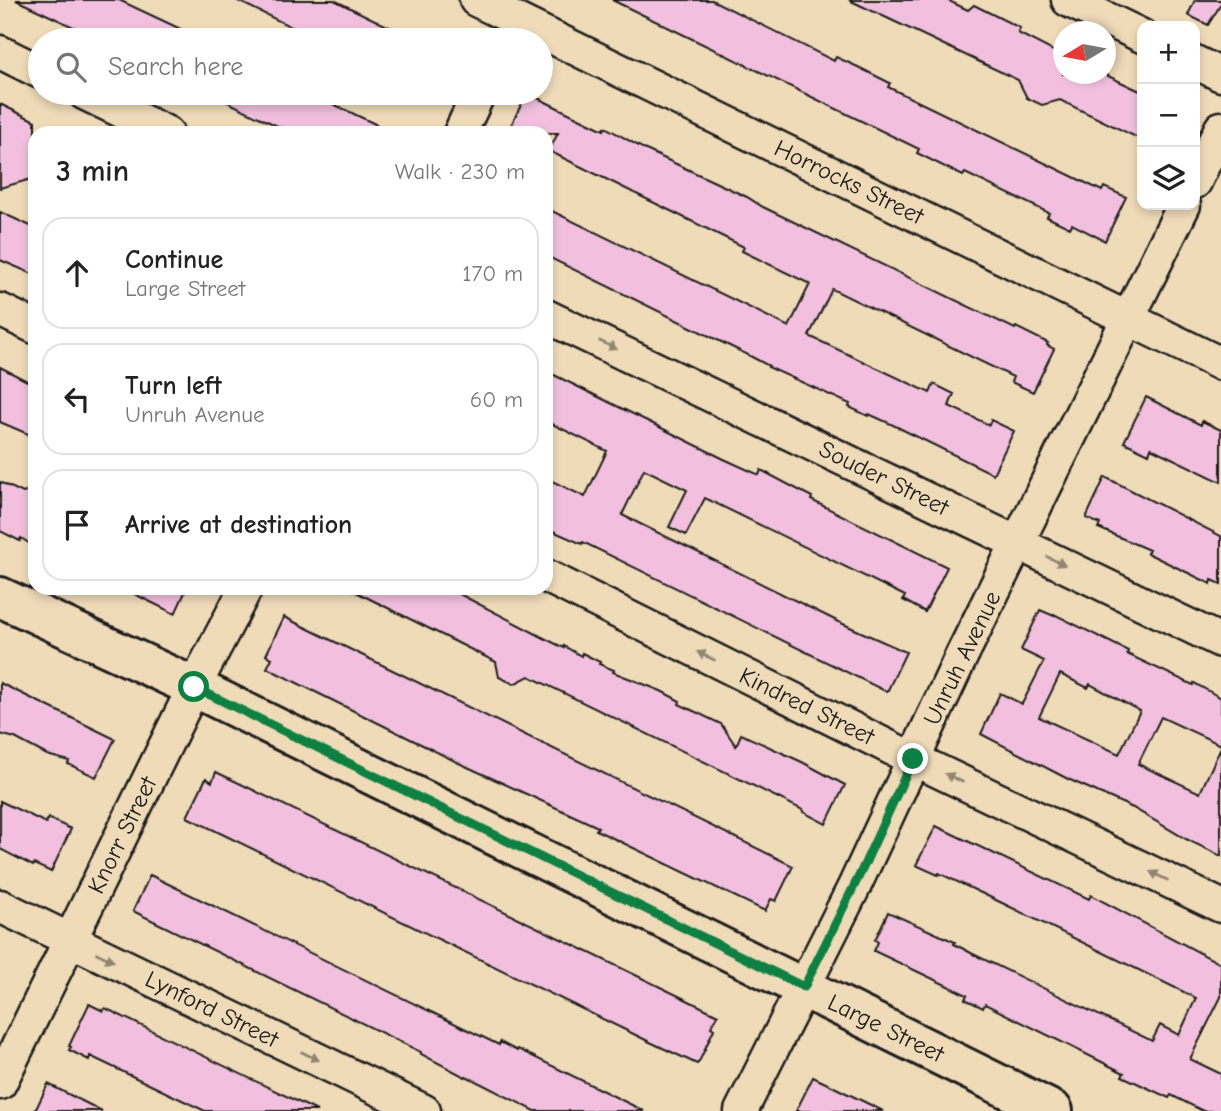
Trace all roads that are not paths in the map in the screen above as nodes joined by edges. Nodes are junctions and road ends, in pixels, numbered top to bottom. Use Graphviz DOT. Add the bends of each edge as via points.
graph roads {
  1 [pos="476,0"];
  2 [pos="1068,0"];
  3 [pos="514,20"];
  4 [pos="530,28"];
  5 [pos="1137,34"];
  6 [pos="553,39"];
  7 [pos="0,52"];
  8 [pos="1200,64"];
  9 [pos="28,66"];
  10 [pos="1221,75"];
  11 [pos="109,105"];
  12 [pos="473,105"];
  13 [pos="152,126"];
  14 [pos="463,126"];
  15 [pos="1221,128"];
  16 [pos="1200,172"];
  17 [pos="1182,210"];
  18 [pos="0,310"];
  19 [pos="1128,318"];
  20 [pos="553,319"];
  21 [pos="28,324"];
  22 [pos="1221,364"];
  23 [pos="1018,543"];
  24 [pos="553,579"];
  25 [pos="242,595"];
  26 [pos="0,597"];
  27 [pos="1221,641"];
  28 [pos="194,687"];
  29 [pos="913,759"];
  30 [pos="0,905"];
  31 [pos="1221,906"];
  32 [pos="71,941"];
  33 [pos="804,987"];
  34 [pos="0,1083"];
  35 [pos="424,1111"];
  36 [pos="741,1111"];
  37 [pos="1053,1111"];
  1 -- 3 [label="street, Horrocks Street"];
  2 -- 5 [label="street"];
  3 -- 4 [label="street, Horrocks Street"];
  6 -- 19 [label="street, Horrocks Street"];
  7 -- 9 [label="street"];
  8 -- 10 [label="street"];
  11 -- 13 [label="street"];
  12 -- 14 [label="street"];
  15 -- 16 [label="street"];
  17 -- 19 [label="street, Unruh Avenue"];
  18 -- 21 [label="street"];
  19 -- 22 [label="street, Horrocks Street"];
  19 -- 23 [label="street, Unruh Avenue"];
  20 -- 23 [label="street, Souder Street, one-way"];
  23 -- 27 [label="street, Souder Street, one-way"];
  23 -- 29 [label="street, Unruh Avenue"];
  29 -- 24 [label="street, Kindred Street, one-way"];
  25 -- 28 [label="street, Knorr Street"];
  26 -- 28 [label="street, Large Street"];
  28 -- 32 [label="street, Knorr Street"];
  28 -- 33 [label="street, Large Street"];
  31 -- 29 [label="street, Kindred Street, one-way"];
  29 -- 33 [label="street, Unruh Avenue"];
  30 -- 32 [label="street, Lynford Street"];
  32 -- 34 [label="street, Knorr Street"];
  32 -- 35 [label="street, Lynford Street, one-way"];
  33 -- 36 [label="street, Unruh Avenue"];
  33 -- 37 [label="street, Large Street"];
}
